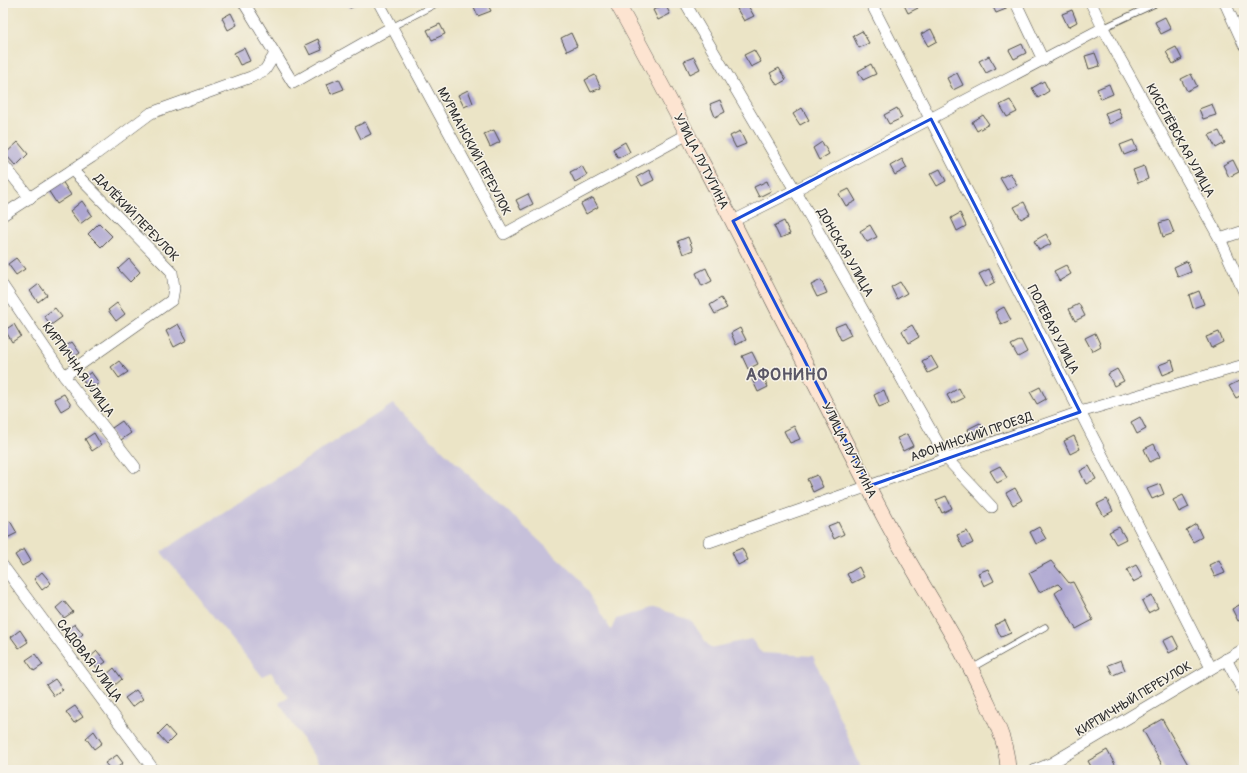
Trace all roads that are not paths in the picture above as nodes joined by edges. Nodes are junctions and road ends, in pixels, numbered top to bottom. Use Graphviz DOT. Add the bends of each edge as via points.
graph roads {
  1 [pos="244,3"];
  2 [pos="378,3"];
  3 [pos="438,3"];
  4 [pos="618,3"];
  5 [pos="685,3"];
  6 [pos="871,3"];
  7 [pos="1016,3"];
  8 [pos="1091,3"];
  9 [pos="1157,3"];
  10 [pos="1225,3"];
  11 [pos="392,27"];
  12 [pos="1103,28"];
  13 [pos="1244,45"];
  14 [pos="275,54"];
  15 [pos="1043,60"];
  16 [pos="931,119"];
  17 [pos="688,134"];
  18 [pos="3,164"];
  19 [pos="72,170"];
  20 [pos="794,190"];
  21 [pos="30,198"];
  22 [pos="3,215"];
  23 [pos="733,221"];
  24 [pos="1244,231"];
  25 [pos="1220,239"];
  26 [pos="3,286"];
  27 [pos="1244,292"];
  28 [pos="1244,365"];
  29 [pos="64,376"];
  30 [pos="1080,412"];
  31 [pos="947,459"];
  32 [pos="135,467"];
  33 [pos="869,486"];
  34 [pos="992,507"];
  35 [pos="709,542"];
  36 [pos="3,566"];
  37 [pos="1045,627"];
  38 [pos="1244,649"];
  39 [pos="1226,659"];
  40 [pos="972,668"];
  41 [pos="1211,668"];
  42 [pos="1244,693"];
  43 [pos="154,770"];
  44 [pos="1008,770"];
  45 [pos="1035,770"];
  1 -- 14 [label="street"];
  2 -- 11 [label="street, МУРМАНСКИЙ ПЕРЕУЛОК"];
  3 -- 11 [label="lane"];
  4 -- 17 [label="main road, УЛИЦА ЛУТУГИНА"];
  5 -- 20 [label="street, ДОНСКАЯ УЛИЦА"];
  6 -- 16 [label="street, ПОЛЕВАЯ УЛИЦА"];
  7 -- 15 [label="street"];
  8 -- 12 [label="street, КИСЕЛЁВСКАЯ УЛИЦА"];
  9 -- 12 [label="lane"];
  10 -- 13 [label="street"];
  11 -- 14 [label="street" via="293,83"];
  11 -- 17 [label="street, МУРМАНСКИЙ ПЕРЕУЛОК" via="504,234"];
  12 -- 15 [label="street"];
  12 -- 25 [label="street, КИСЕЛЁВСКАЯ УЛИЦА"];
  14 -- 19 [label="street" via="265,70 251,77 151,113"];
  15 -- 16 [label="street"];
  16 -- 20 [label="street"];
  16 -- 30 [label="street, ПОЛЕВАЯ УЛИЦА"];
  17 -- 23 [label="main road, УЛИЦА ЛУТУГИНА"];
  18 -- 21 [label="street"];
  19 -- 21 [label="street"];
  19 -- 29 [label="street, ДАЛЁКИЙ ПЕРЕУЛОК" via="172,272 174,288 172,300"];
  20 -- 23 [label="street"];
  20 -- 31 [label="street, ДОНСКАЯ УЛИЦА"];
  21 -- 22 [label="street"];
  23 -- 33 [label="main road, УЛИЦА ЛУТУГИНА"];
  24 -- 25 [label="street"];
  25 -- 27 [label="street, КИСЕЛЁВСКАЯ УЛИЦА"];
  26 -- 29 [label="street, КИРПИЧНАЯ УЛИЦА"];
  28 -- 30 [label="street, АФОНИНСКИЙ ПРОЕЗД"];
  29 -- 32 [label="street, КИРПИЧНАЯ УЛИЦА"];
  30 -- 31 [label="street, АФОНИНСКИЙ ПРОЕЗД"];
  30 -- 41 [label="street, ПОЛЕВАЯ УЛИЦА"];
  31 -- 33 [label="street, АФОНИНСКИЙ ПРОЕЗД"];
  31 -- 34 [label="street, ДОНСКАЯ УЛИЦА"];
  33 -- 35 [label="street, АФОНИНСКИЙ ПРОЕЗД"];
  33 -- 40 [label="main road, УЛИЦА ЛУТУГИНА" via="883,516"];
  36 -- 43 [label="street, САДОВАЯ УЛИЦА"];
  37 -- 40 [label="lane"];
  38 -- 39 [label="street, КИРПИЧНЫЙ ПЕРЕУЛОК"];
  39 -- 41 [label="street, КИРПИЧНЫЙ ПЕРЕУЛОК"];
  39 -- 42 [label="street"];
  40 -- 44 [label="main road, УЛИЦА ЛУТУГИНА" via="1002,736 1008,758"];
  41 -- 45 [label="street, КИРПИЧНЫЙ ПЕРЕУЛОК" via="1052,763"];
}
